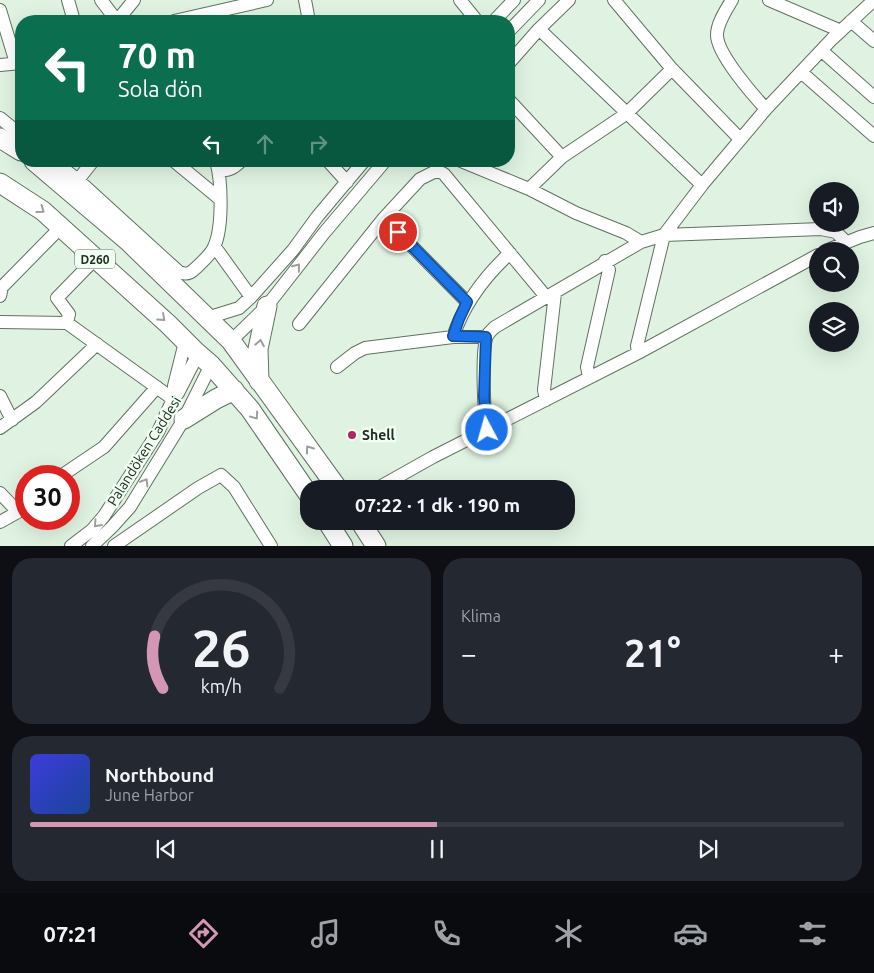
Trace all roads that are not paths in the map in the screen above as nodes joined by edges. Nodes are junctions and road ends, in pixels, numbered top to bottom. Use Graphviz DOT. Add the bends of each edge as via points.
graph roads {
  1 [pos="68,0"];
  2 [pos="101,0"];
  3 [pos="134,0"];
  4 [pos="266,0"];
  5 [pos="304,0"];
  6 [pos="460,0"];
  7 [pos="539,0"];
  8 [pos="569,0"];
  9 [pos="614,0"];
  10 [pos="769,0"];
  11 [pos="874,0"];
  12 [pos="508,3"];
  13 [pos="726,3"];
  14 [pos="0,10"];
  15 [pos="72,15"];
  16 [pos="112,15"];
  17 [pos="122,15"];
  18 [pos="200,15"];
  19 [pos="308,15"];
  20 [pos="472,15"];
  21 [pos="499,15"];
  22 [pos="851,21"];
  23 [pos="515,25"];
  24 [pos="539,29"];
  25 [pos="841,31"];
  26 [pos="874,41"];
  27 [pos="822,51"];
  28 [pos="15,54"];
  29 [pos="515,56"];
  30 [pos="15,63"];
  31 [pos="0,65"];
  32 [pos="672,69"];
  33 [pos="801,72"];
  34 [pos="874,97"];
  35 [pos="515,106"];
  36 [pos="766,109"];
  37 [pos="626,114"];
  38 [pos="0,118"];
  39 [pos="15,130"];
  40 [pos="874,136"];
  41 [pos="0,138"];
  42 [pos="740,139"];
  43 [pos="15,147"];
  44 [pos="562,157"];
  45 [pos="41,167"];
  46 [pos="62,167"];
  47 [pos="88,167"];
  48 [pos="181,167"];
  49 [pos="217,167"];
  50 [pos="219,167"];
  51 [pos="235,167"];
  52 [pos="333,167"];
  53 [pos="359,167"];
  54 [pos="381,167"];
  55 [pos="476,167"];
  56 [pos="78,180"];
  57 [pos="347,182"];
  58 [pos="0,183"];
  59 [pos="702,185"];
  60 [pos="529,189"];
  61 [pos="220,199"];
  62 [pos="384,218"];
  63 [pos="60,227"];
  64 [pos="874,233"];
  65 [pos="664,235"];
  66 [pos="641,242"];
  67 [pos="846,242"];
  68 [pos="214,247"];
  69 [pos="510,253"];
  70 [pos="95,259"];
  71 [pos="809,260"];
  72 [pos="606,261"];
  73 [pos="551,295"];
  74 [pos="0,296"];
  75 [pos="259,301"];
  76 [pos="467,302"];
  77 [pos="207,318"];
  78 [pos="0,322"];
  79 [pos="67,322"];
  80 [pos="299,324"];
  81 [pos="453,336"];
  82 [pos="486,337"];
  83 [pos="231,341"];
  84 [pos="97,344"];
  85 [pos="638,353"];
  86 [pos="198,354"];
  87 [pos="337,367"];
  88 [pos="589,378"];
  89 [pos="259,381"];
  90 [pos="157,387"];
  91 [pos="234,390"];
  92 [pos="0,396"];
  93 [pos="173,399"];
  94 [pos="546,400"];
  95 [pos="176,416"];
  96 [pos="12,420"];
  97 [pos="0,428"];
  98 [pos="487,430"];
  99 [pos="77,465"];
  100 [pos="331,480"];
  101 [pos="392,480"];
  102 [pos="300,482"];
  103 [pos="0,492"];
  104 [pos="15,503"];
  105 [pos="15,512"];
  106 [pos="0,522"];
  107 [pos="333,530"];
  108 [pos="366,530"];
  109 [pos="71,546"];
  110 [pos="92,546"];
  111 [pos="114,546"];
  112 [pos="271,546"];
  113 [pos="343,546"];
  114 [pos="376,546"];
  1 -- 15 [label="street"];
  2 -- 16 [label="street"];
  3 -- 17 [label="street"];
  4 -- 18 [label="street"];
  5 -- 19 [label="street"];
  6 -- 20 [label="street"];
  7 -- 23 [label="street"];
  8 -- 24 [label="street"];
  9 -- 32 [label="street"];
  10 -- 25 [label="street"];
  11 -- 22 [label="street"];
  12 -- 21 [label="street"];
  13 -- 36 [label="street" via="717,30 719,46"];
  14 -- 28 [label="street"];
  22 -- 25 [label="street"];
  22 -- 26 [label="street"];
  24 -- 29 [label="street"];
  24 -- 37 [label="street"];
  25 -- 27 [label="street"];
  27 -- 33 [label="street"];
  27 -- 34 [label="street"];
  30 -- 31 [label="street"];
  32 -- 37 [label="street"];
  32 -- 42 [label="street"];
  33 -- 36 [label="street"];
  33 -- 40 [label="street"];
  35 -- 44 [label="street"];
  36 -- 42 [label="street"];
  37 -- 44 [label="street"];
  37 -- 59 [label="street"];
  38 -- 39 [label="street"];
  41 -- 43 [label="highway"];
  42 -- 59 [label="street"];
  44 -- 60 [label="street"];
  45 -- 77 [label="highway, D260" via="128,241"];
  46 -- 56 [label="street"];
  47 -- 56 [label="street"];
  48 -- 61 [label="street"];
  49 -- 61 [label="street"];
  50 -- 51 [label="street" via="227,171"];
  52 -- 57 [label="street"];
  53 -- 57 [label="street"];
  75 -- 54 [label="street, one-way"];
  55 -- 60 [label="street"];
  56 -- 68 [label="street" via="181,273 193,272"];
  57 -- 75 [label="street" via="317,217"];
  58 -- 63 [label="highway, D260, one-way" via="43,210"];
  59 -- 65 [label="street"];
  60 -- 66 [label="street"];
  61 -- 68 [label="street" via="221,216"];
  62 -- 69 [label="street" via="425,175 440,172"];
  62 -- 76 [label="street"];
  62 -- 80 [label="street"];
  63 -- 70 [label="highway, D260"];
  63 -- 74 [label="street" via="2,287"];
  64 -- 67 [label="street"];
  65 -- 66 [label="street"];
  65 -- 67 [label="street" via="826,229 840,235"];
  65 -- 85 [label="street"];
  66 -- 72 [label="street"];
  68 -- 75 [label="street"];
  69 -- 73 [label="street"];
  69 -- 76 [label="street"];
  70 -- 79 [label="street" via="57,298 69,314"];
  70 -- 86 [label="highway, D260, one-way"];
  71 -- 85 [label="street"];
  72 -- 73 [label="street"];
  72 -- 88 [label="street" via="609,270 587,367"];
  73 -- 82 [label="street" via="495,327"];
  73 -- 94 [label="street"];
  75 -- 77 [label="street"];
  75 -- 83 [label="street"];
  89 -- 75 [label="highway, one-way"];
  76 -- 81 [label="street"];
  77 -- 83 [label="highway, D260"];
  77 -- 86 [label="highway"];
  78 -- 79 [label="street"];
  79 -- 84 [label="street"];
  81 -- 82 [label="street"];
  81 -- 87 [label="street" via="365,348"];
  82 -- 98 [label="street" via="484,397"];
  83 -- 86 [label="highway"];
  83 -- 89 [label="highway, D260"];
  84 -- 90 [label="street"];
  84 -- 96 [label="street" via="36,402"];
  85 -- 88 [label="street"];
  86 -- 91 [label="highway, D260"];
  86 -- 93 [label="street, Palandöken Caddesi"];
  86 -- 93 [label="street, Palandöken Caddesi" via="174,386"];
  86 -- 95 [label="street, Palandöken Caddesi"];
  88 -- 94 [label="street"];
  100 -- 89 [label="highway, D260, one-way"];
  90 -- 93 [label="street"];
  90 -- 99 [label="street" via="104,446"];
  91 -- 95 [label="highway"];
  91 -- 102 [label="highway, D260, one-way"];
  92 -- 96 [label="street"];
  93 -- 95 [label="street, Palandöken Caddesi"];
  94 -- 98 [label="street"];
  95 -- 109 [label="street, Palandöken Caddesi, one-way" via="158,432 104,516"];
  110 -- 95 [label="street, Palandöken Caddesi, one-way" via="130,507"];
  96 -- 97 [label="street"];
  98 -- 101 [label="street"];
  103 -- 104 [label="street"];
  105 -- 106 [label="street"];
  107 -- 113 [label="highway"];
  108 -- 114 [label="highway"];
  111 -- 112 [label="street" via="221,475 234,487"];
}
